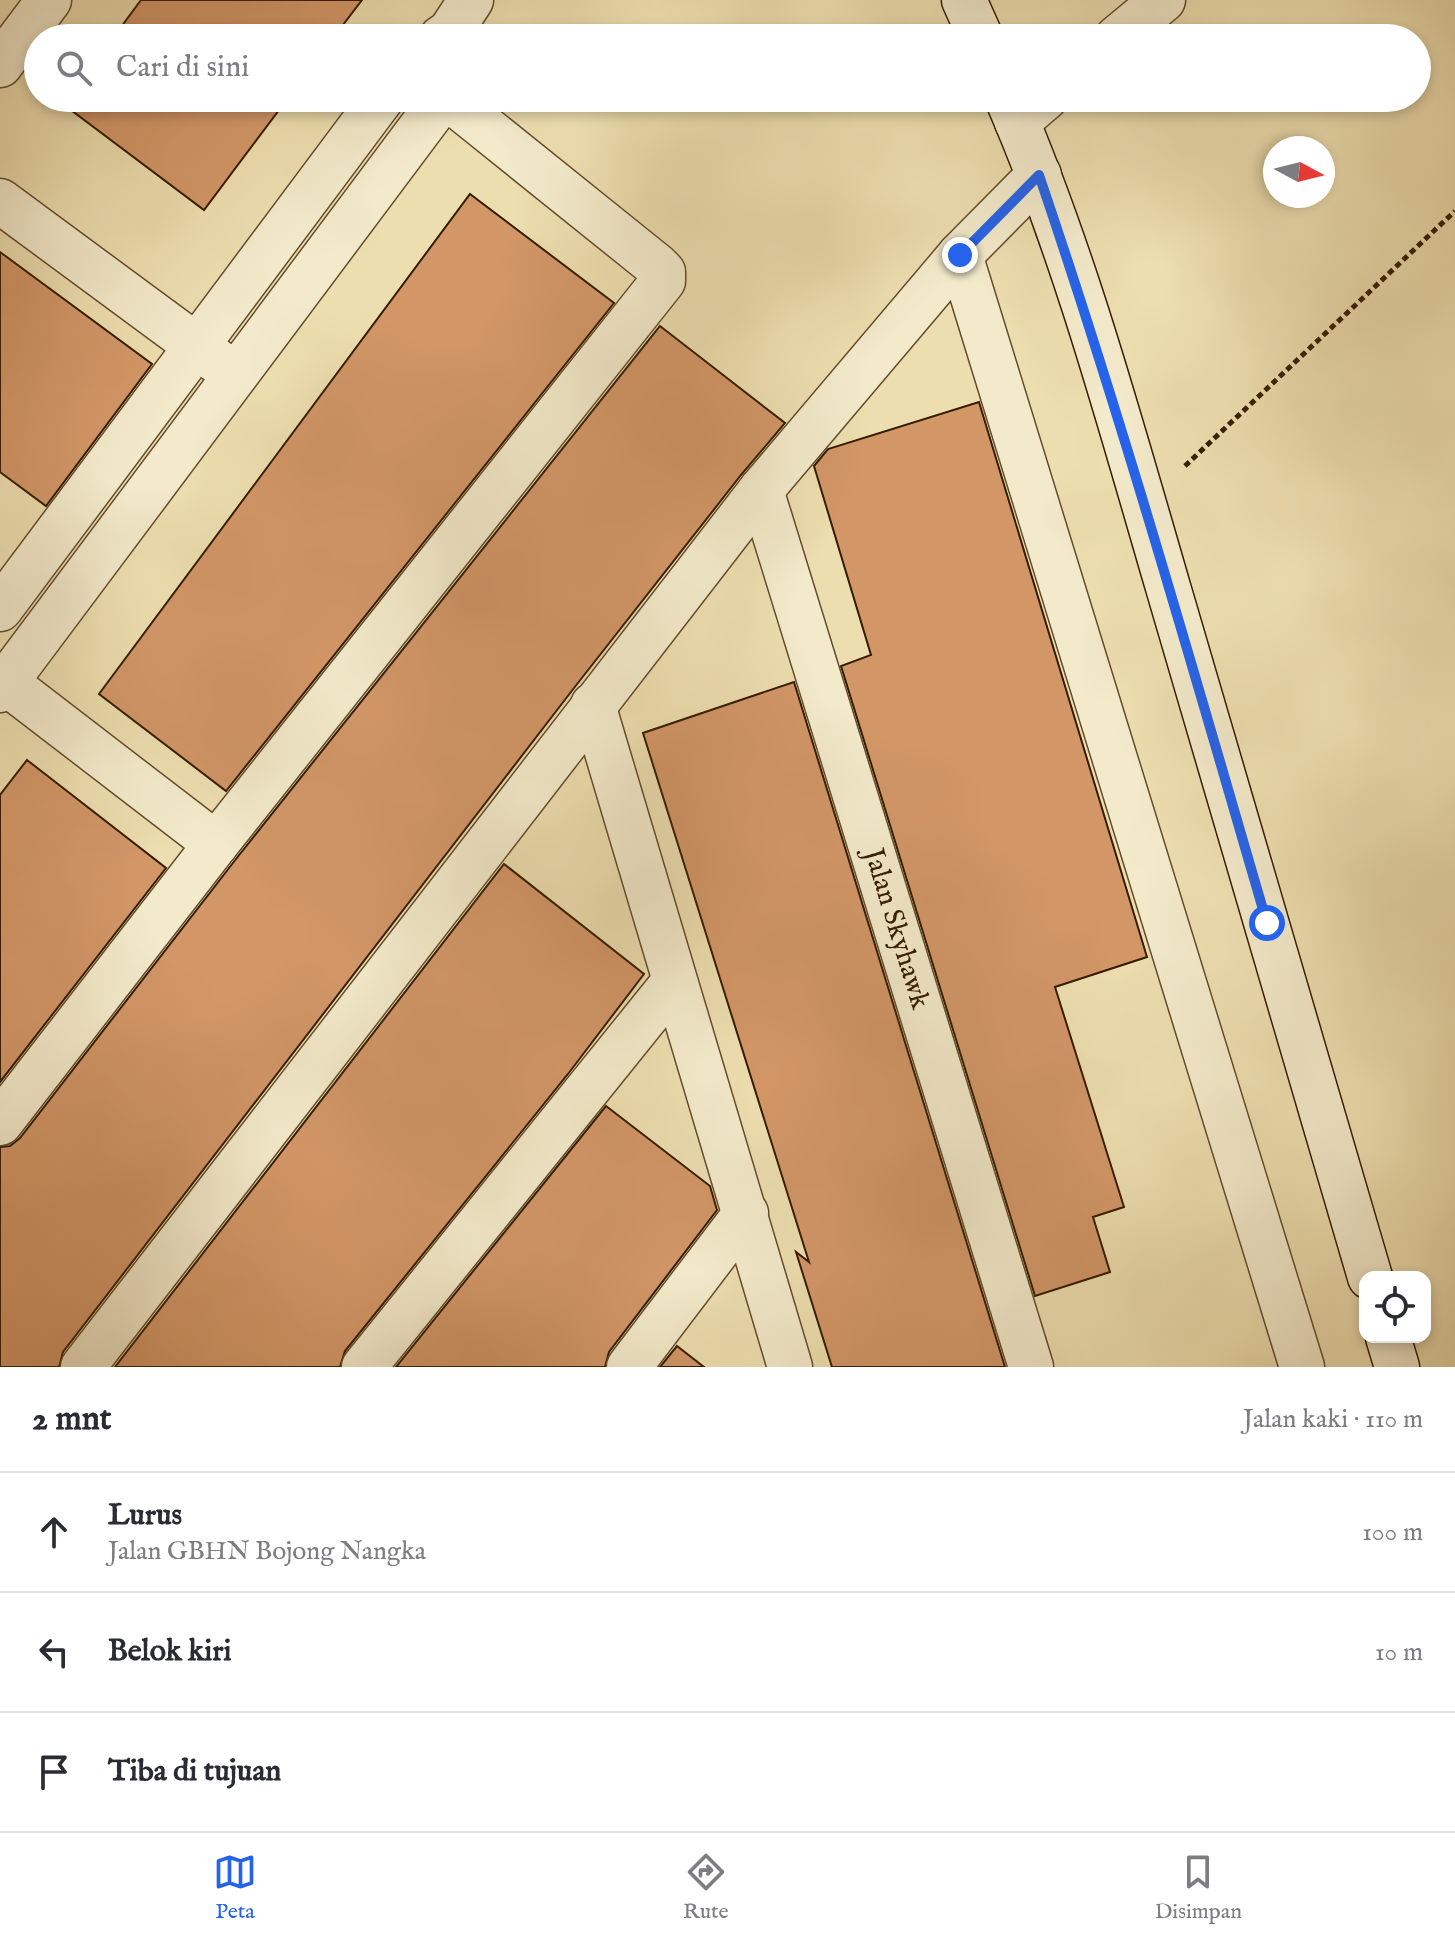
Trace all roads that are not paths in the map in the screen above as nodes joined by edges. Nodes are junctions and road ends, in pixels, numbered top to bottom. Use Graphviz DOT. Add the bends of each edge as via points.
graph roads {
  1 [pos="49,0"];
  2 [pos="964,0"];
  3 [pos="1163,0"];
  4 [pos="31,24"];
  5 [pos="975,24"];
  6 [pos="1134,24"];
  7 [pos="24,33"];
  8 [pos="0,65"];
  9 [pos="372,112"];
  10 [pos="435,112"];
  11 [pos="464,112"];
  12 [pos="1024,112"];
  13 [pos="1039,175"];
  14 [pos="0,201"];
  15 [pos="960,255"];
  16 [pos="197,345"];
  17 [pos="236,375"];
  18 [pos="761,490"];
  19 [pos="15,557"];
  20 [pos="70,596"];
  21 [pos="0,609"];
  22 [pos="2,683"];
  23 [pos="593,705"];
  24 [pos="216,844"];
  25 [pos="674,982"];
  26 [pos="0,1123"];
  27 [pos="746,1213"];
  28 [pos="1368,1271"];
  29 [pos="1390,1343"];
  30 [pos="83,1367"];
  31 [pos="364,1367"];
  32 [pos="629,1367"];
  33 [pos="790,1367"];
  34 [pos="1031,1367"];
  35 [pos="1302,1367"];
  36 [pos="1397,1367"];
  1 -- 4 [label="street"];
  2 -- 5 [label="street"];
  3 -- 6 [label="street"];
  7 -- 8 [label="street"];
  9 -- 16 [label="street"];
  10 -- 17 [label="street"];
  11 -- 24 [label="street" via="657,266 663,281"];
  12 -- 13 [label="street"];
  13 -- 15 [label="street"];
  13 -- 28 [label="street" via="1144,505"];
  14 -- 16 [label="street"];
  15 -- 18 [label="street"];
  15 -- 35 [label="street"];
  16 -- 17 [label="street"];
  16 -- 19 [label="street"];
  17 -- 20 [label="street"];
  18 -- 23 [label="street"];
  18 -- 34 [label="street, Jalan Skyhawk"];
  19 -- 20 [label="street"];
  19 -- 21 [label="street"];
  20 -- 22 [label="street"];
  22 -- 24 [label="street"];
  23 -- 25 [label="street"];
  23 -- 30 [label="street"];
  24 -- 26 [label="street"];
  25 -- 27 [label="street"];
  25 -- 31 [label="street"];
  27 -- 32 [label="street"];
  27 -- 33 [label="street"];
  29 -- 36 [label="street"];
}
